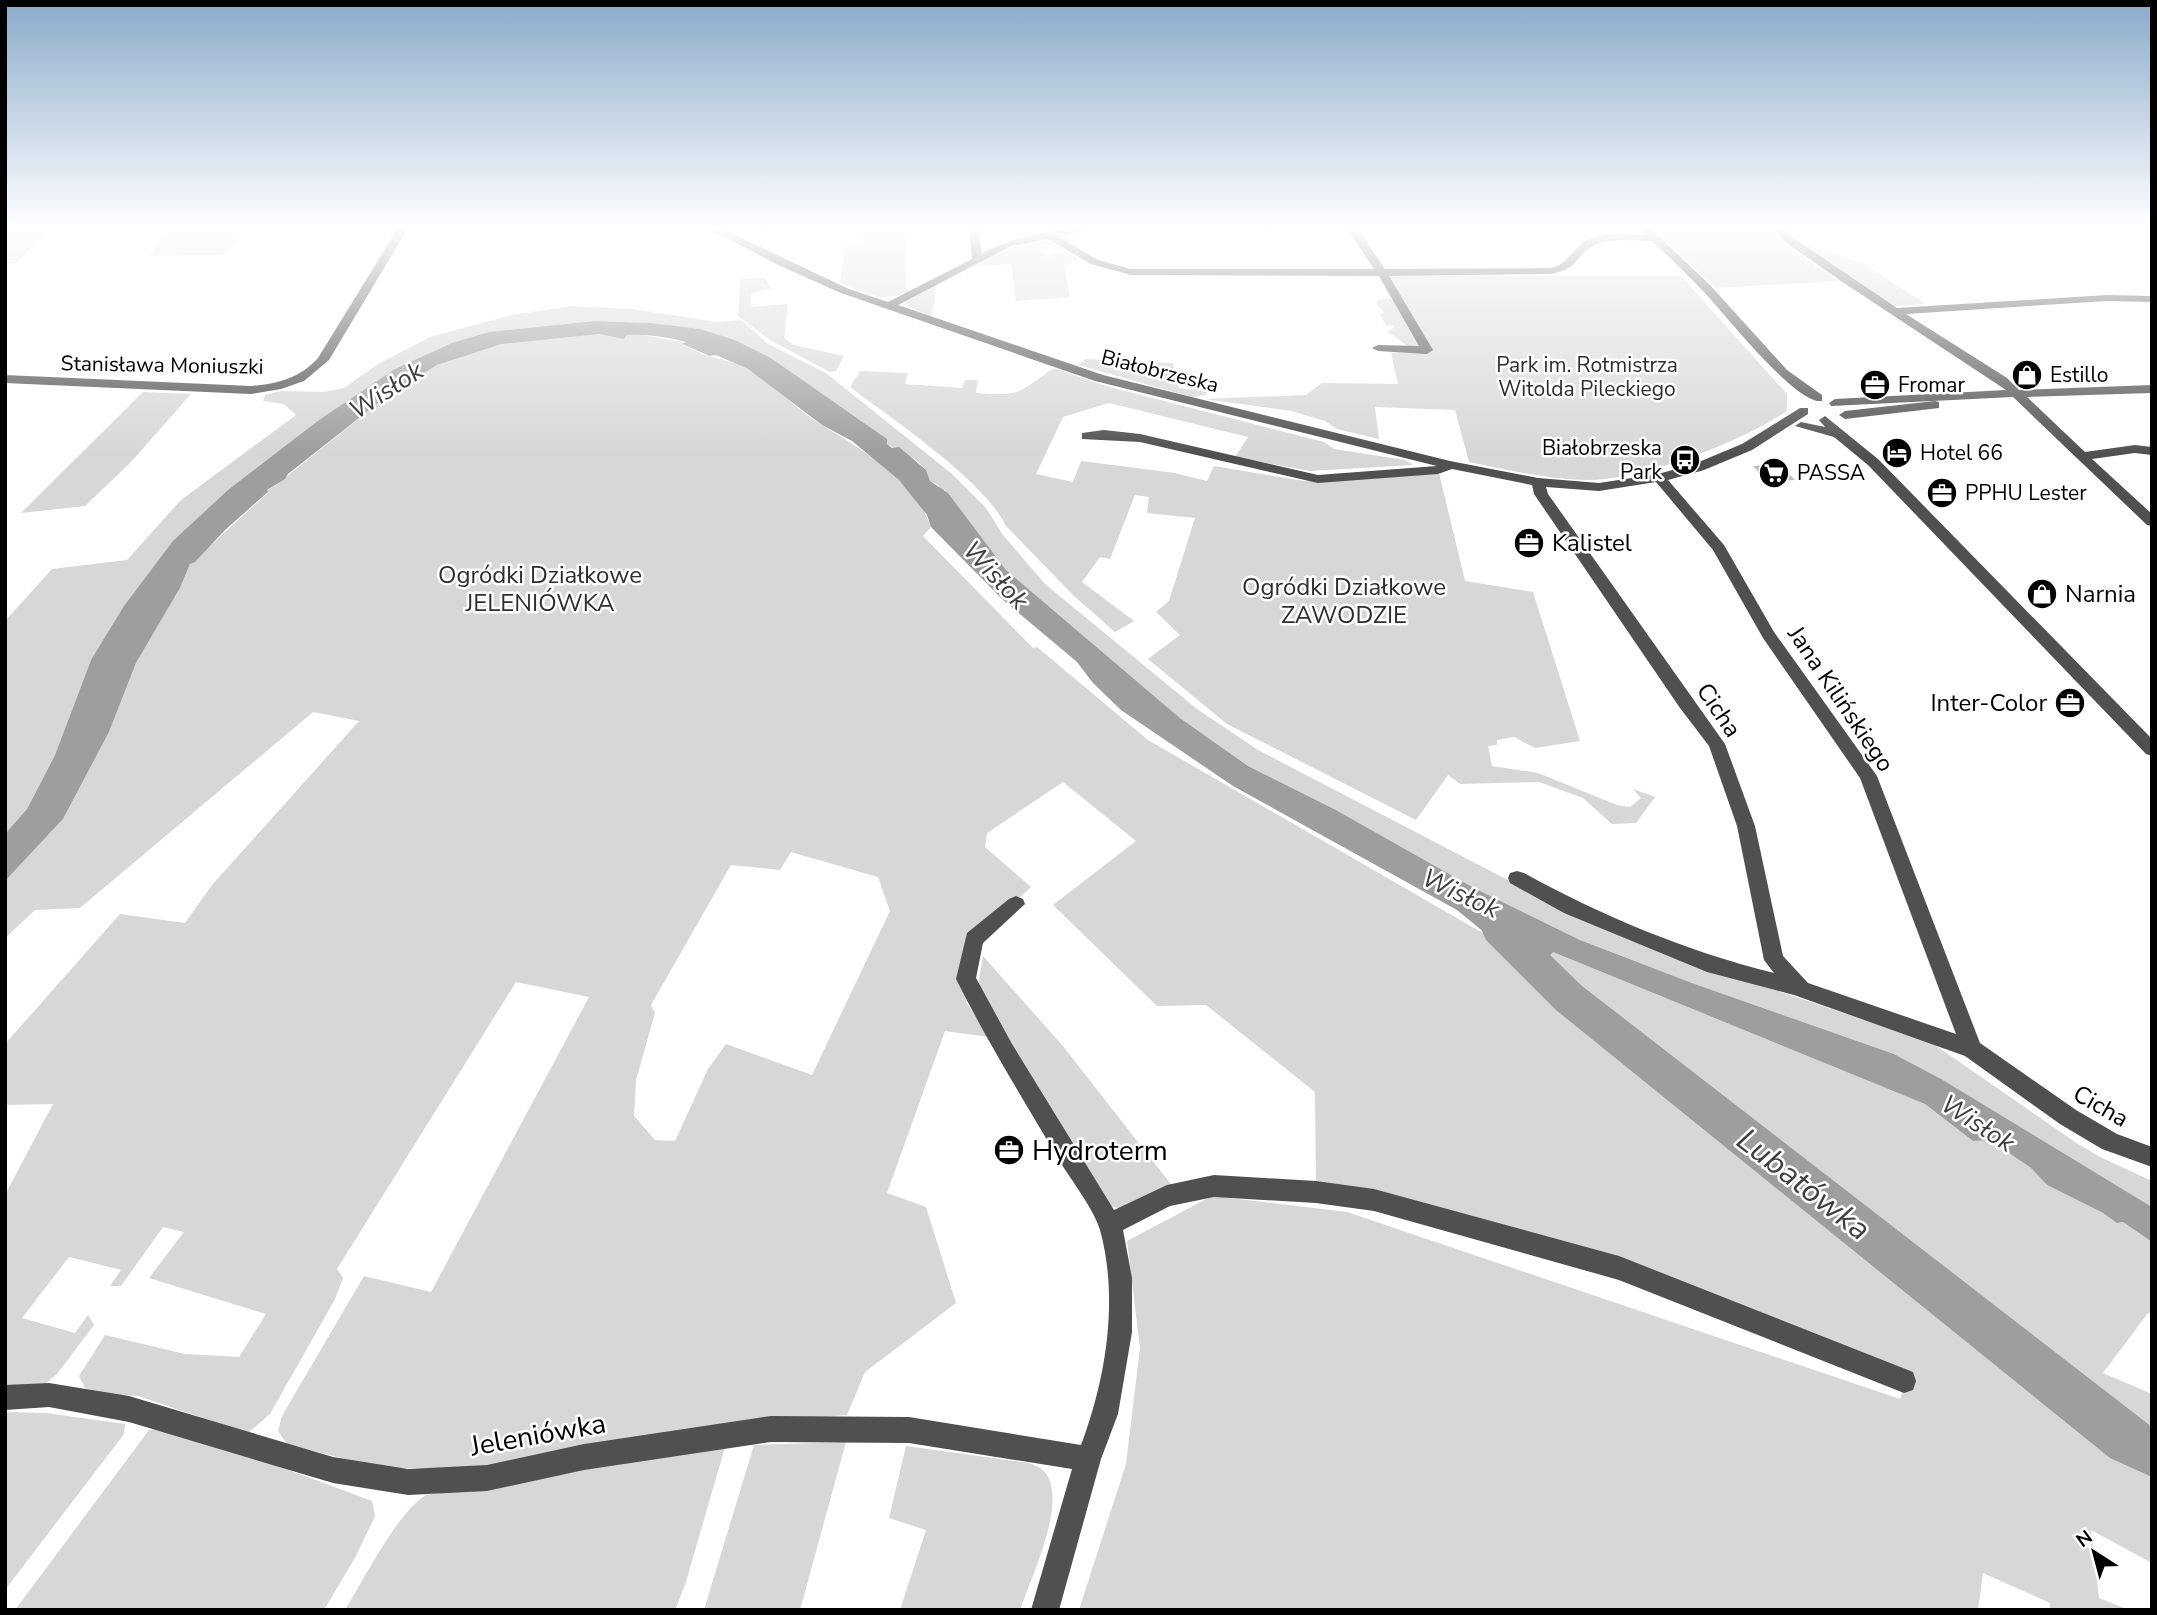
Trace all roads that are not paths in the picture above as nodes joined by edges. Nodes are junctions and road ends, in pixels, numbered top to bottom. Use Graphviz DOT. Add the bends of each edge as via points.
graph roads {
  1 [pos="357,303"];
  2 [pos="880,303"];
  3 [pos="893,303"];
  4 [pos="1400,303"];
  5 [pos="1721,303"];
  6 [pos="1884,303"];
  7 [pos="2019,303"];
  8 [pos="888,306"];
  9 [pos="1895,311"];
  10 [pos="1378,348"];
  11 [pos="5,379"];
  12 [pos="2152,389"];
  13 [pos="1986,395"];
  14 [pos="2017,395"];
  15 [pos="1809,403"];
  16 [pos="1835,403"];
  17 [pos="1843,417"];
  18 [pos="1822,419"];
  19 [pos="1801,426"];
  20 [pos="1839,435"];
  21 [pos="1087,436"];
  22 [pos="1762,439"];
  23 [pos="2152,450"];
  24 [pos="2082,456"];
  25 [pos="1873,462"];
  26 [pos="1451,465"];
  27 [pos="1659,478"];
  28 [pos="1538,482"];
  29 [pos="2152,522"];
  30 [pos="2152,750"];
  31 [pos="1517,878"];
  32 [pos="1016,904"];
  33 [pos="1801,989"];
  34 [pos="1972,1049"];
  35 [pos="2152,1157"];
  36 [pos="1110,1224"];
  37 [pos="1904,1381"];
  38 [pos="5,1398"];
  39 [pos="1088,1460"];
  40 [pos="1045,1610"];
  1 -- 11 [label="street, Stanisława Moniuszki" via="317,368 296,381 251,390"];
  2 -- 8 [label="street, Białobrzeska"];
  3 -- 8 [label="street"];
  4 -- 10 [label="street" via="1427,350"];
  5 -- 15 [label="street" via="1783,373 1790,388"];
  6 -- 9 [label="street"];
  7 -- 9 [label="street"];
  8 -- 26 [label="street, Białobrzeska" via="1099,378"];
  9 -- 14 [label="street" via="2003,381"];
  12 -- 14 [label="street"];
  13 -- 14 [label="street"];
  13 -- 16 [label="street"];
  13 -- 17 [label="street"];
  14 -- 24 [label="street"];
  15 -- 16 [label="street"];
  15 -- 18 [label="street"];
  15 -- 22 [label="street, Białobrzeska"];
  16 -- 17 [label="street" via="1843,409"];
  17 -- 18 [label="street"];
  17 -- 25 [label="street"];
  18 -- 19 [label="street, Białobrzeska"];
  18 -- 20 [label="street"];
  19 -- 20 [label="street"];
  19 -- 22 [label="street, Białobrzeska"];
  20 -- 25 [label="street"];
  21 -- 26 [label="street, Białobrzeska" via="1140,438 1318,479 1438,470"];
  22 -- 27 [label="street, Białobrzeska" via="1725,457"];
  23 -- 24 [label="street"];
  24 -- 29 [label="street"];
  25 -- 30 [label="street"];
  26 -- 28 [label="street, Białobrzeska"];
  27 -- 28 [label="street, Białobrzeska" via="1599,487"];
  27 -- 34 [label="street, Jana Kilińskiego" via="1719,548 1768,634 1868,776"];
  28 -- 33 [label="street, Cicha" via="1541,494 1717,744 1746,826 1774,960"];
  31 -- 33 [label="street, Cicha" via="1571,908 1714,966"];
  32 -- 36 [label="street" via="974,939 967,979"];
  33 -- 34 [label="street, Cicha"];
  34 -- 35 [label="street, Cicha" via="2068,1117 2110,1142"];
  36 -- 37 [label="street" via="1167,1196 1214,1186 1374,1200 1619,1268"];
  36 -- 39 [label="street" via="1120,1279 1120,1332 1105,1415"];
  38 -- 39 [label="street, Jeleniówka" via="49,1395 129,1409 333,1470 408,1482 487,1478 584,1457 771,1429 909,1430"];
  39 -- 40 [label="street"];
}
